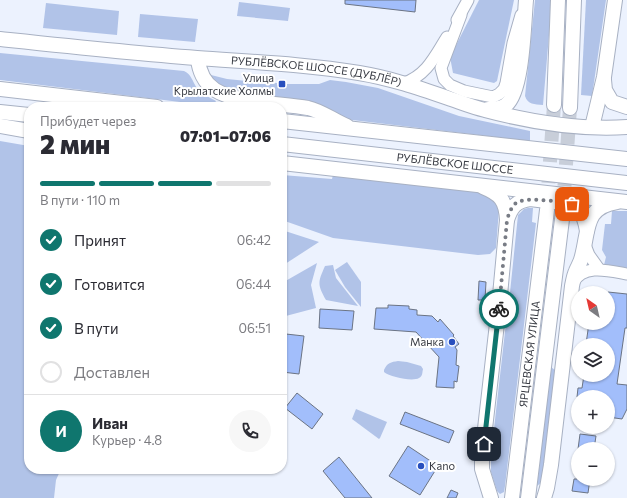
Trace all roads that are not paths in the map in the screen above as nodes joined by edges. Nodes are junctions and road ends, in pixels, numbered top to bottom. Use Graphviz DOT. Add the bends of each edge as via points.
graph roads {
  1 [pos="468,0"];
  2 [pos="526,0"];
  3 [pos="558,0"];
  4 [pos="574,0"];
  5 [pos="615,0"];
  6 [pos="461,15"];
  7 [pos="0,39"];
  8 [pos="198,58"];
  9 [pos="604,77"];
  10 [pos="404,83"];
  11 [pos="0,89"];
  12 [pos="113,102"];
  13 [pos="263,102"];
  14 [pos="287,105"];
  15 [pos="554,105"];
  16 [pos="627,107"];
  17 [pos="570,108"];
  18 [pos="484,110"];
  19 [pos="0,112"];
  20 [pos="24,114"];
  21 [pos="287,122"];
  22 [pos="0,126"];
  23 [pos="592,127"];
  24 [pos="627,127"];
  25 [pos="24,130"];
  26 [pos="357,130"];
  27 [pos="287,145"];
  28 [pos="627,159"];
  29 [pos="287,164"];
  30 [pos="627,183"];
  31 [pos="475,184"];
  32 [pos="624,201"];
  33 [pos="547,210"];
  34 [pos="563,211"];
  35 [pos="507,220"];
  36 [pos="586,238"];
  37 [pos="599,269"];
  38 [pos="627,274"];
  39 [pos="572,286"];
  40 [pos="571,295"];
  41 [pos="491,498"];
  42 [pos="512,498"];
  43 [pos="528,498"];
  44 [pos="544,498"];
  1 -- 6 [label="street"];
  2 -- 6 [label="street" via="513,43 504,89 493,97 464,91 450,85 444,79 442,68"];
  2 -- 18 [label="main road" via="514,94 509,102 500,108"];
  3 -- 15 [label="main road"];
  4 -- 17 [label="main road"];
  5 -- 9 [label="main road"];
  6 -- 10 [label="street" via="428,67 414,80"];
  7 -- 8 [label="main road, РУБЛЁВСКОЕ ШОССЕ (ДУБЛЁР)"];
  8 -- 10 [label="main road, РУБЛЁВСКОЕ ШОССЕ (ДУБЛЁР)" via="349,71"];
  8 -- 13 [label="main road" via="199,68 214,90 240,99"];
  9 -- 16 [label="main road" via="605,90 612,102"];
  9 -- 23 [label="main road"];
  10 -- 18 [label="main road, РУБЛЁВСКОЕ ШОССЕ (ДУБЛЁР)"];
  11 -- 12 [label="main road"];
  14 -- 26 [label="main road" via="310,108"];
  18 -- 23 [label="main road, РУБЛЁВСКОЕ ШОССЕ (ДУБЛЁР)"];
  19 -- 20 [label="main road"];
  21 -- 26 [label="main road"];
  22 -- 25 [label="main road"];
  23 -- 24 [label="main road, РУБЛЁВСКОЕ ШОССЕ (ДУБЛЁР)"];
  26 -- 28 [label="main road"];
  27 -- 30 [label="main road, РУБЛЁВСКОЕ ШОССЕ"];
  29 -- 31 [label="main road"];
  31 -- 32 [label="main road"];
  31 -- 35 [label="main road" via="491,190 502,199 507,211"];
  32 -- 36 [label="main road" via="609,203 594,213"];
  33 -- 42 [label="main road, ЯРЦЕВСКАЯ УЛИЦА"];
  34 -- 43 [label="main road, ЯРЦЕВСКАЯ УЛИЦА"];
  35 -- 36 [label="main road" via="512,207 523,200 570,204 583,215"];
  35 -- 41 [label="main road" via="500,306 482,455 482,469"];
  36 -- 37 [label="street" via="588,255"];
  36 -- 39 [label="main road"];
  37 -- 38 [label="street"];
  37 -- 39 [label="street" via="581,274"];
  40 -- 44 [label="main road" via="558,417"];
}
